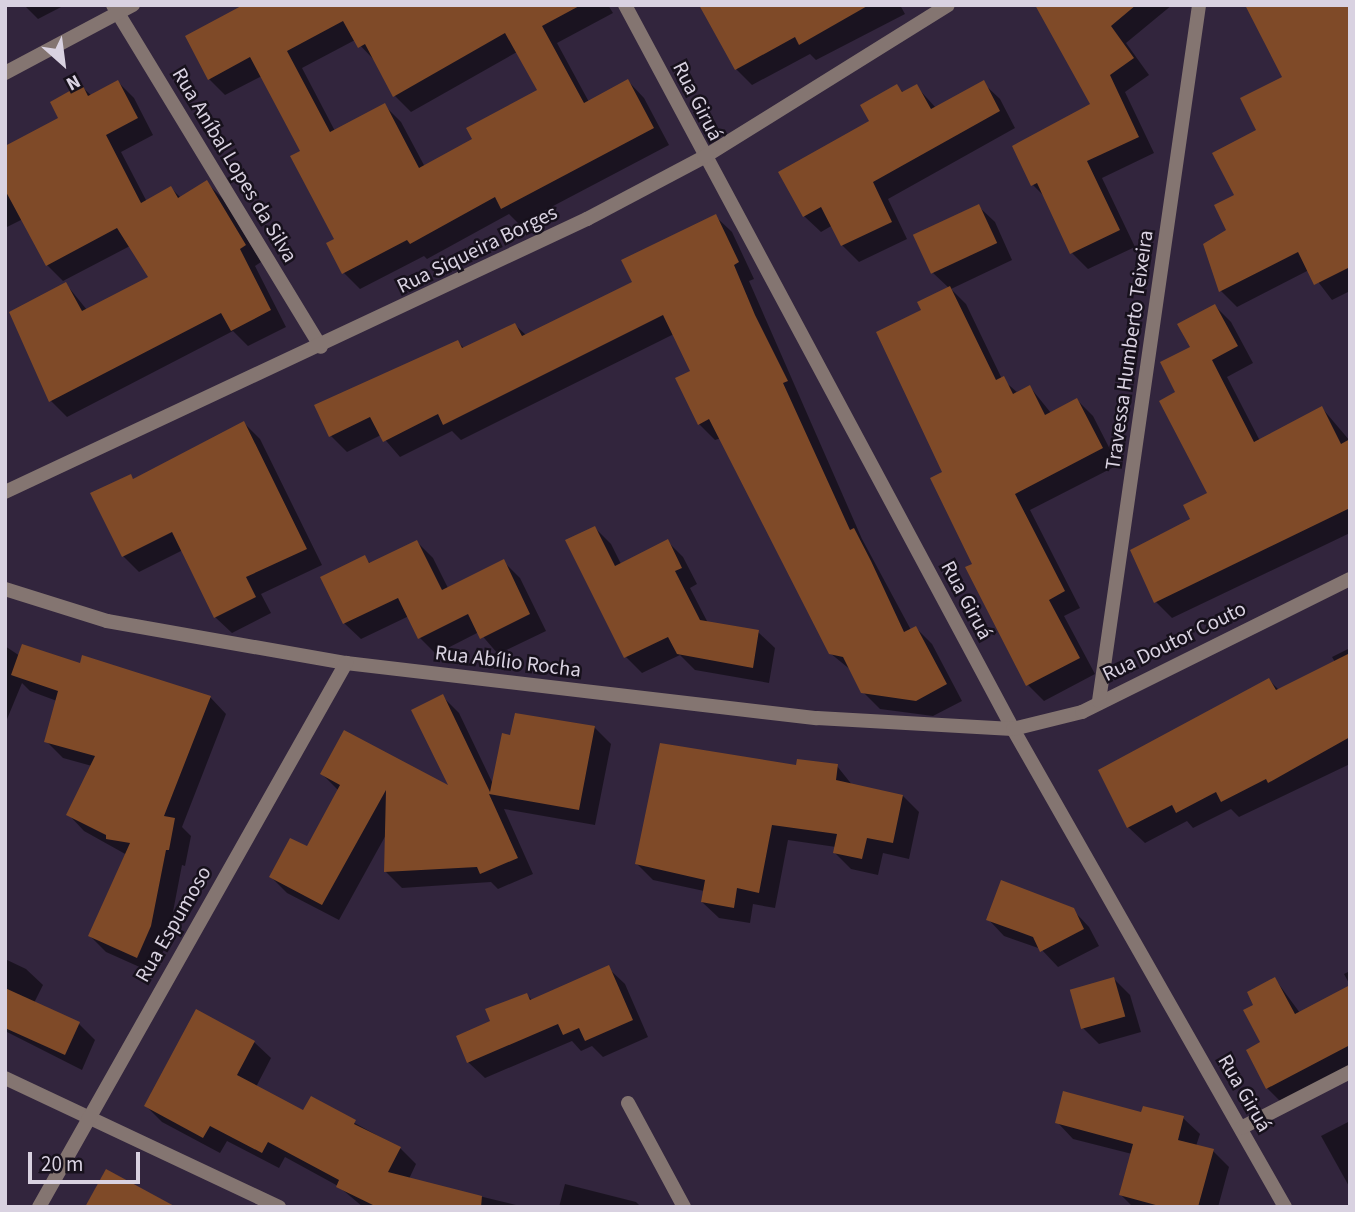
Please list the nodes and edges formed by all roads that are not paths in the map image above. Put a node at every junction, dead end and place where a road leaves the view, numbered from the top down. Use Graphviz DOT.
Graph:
graph roads {
  1 [pos="134,5"];
  2 [pos="625,5"];
  3 [pos="948,5"];
  4 [pos="1199,5"];
  5 [pos="116,9"];
  6 [pos="5,74"];
  7 [pos="704,157"];
  8 [pos="321,348"];
  9 [pos="5,492"];
  10 [pos="1350,579"];
  11 [pos="5,589"];
  12 [pos="346,663"];
  13 [pos="1100,701"];
  14 [pos="1013,729"];
  15 [pos="1350,1072"];
  16 [pos="5,1078"];
  17 [pos="628,1103"];
  18 [pos="85,1119"];
  19 [pos="1241,1129"];
  20 [pos="39,1207"];
  21 [pos="279,1207"];
  22 [pos="684,1207"];
  23 [pos="1285,1207"];
  1 -- 5 [label="street"];
  2 -- 7 [label="street, Rua Giruá"];
  3 -- 7 [label="street, Rua Siqueira Borges"];
  4 -- 13 [label="street, Travessa Humberto Teixeira"];
  5 -- 6 [label="street"];
  5 -- 8 [label="street, Rua Aníbal Lopes da Silva"];
  7 -- 8 [label="street, Rua Siqueira Borges"];
  7 -- 14 [label="street, Rua Giruá"];
  8 -- 9 [label="street, Rua Siqueira Borges"];
  10 -- 13 [label="street, Rua Doutor Couto"];
  11 -- 12 [label="street, Rua Abílio Rocha"];
  12 -- 14 [label="street, Rua Abílio Rocha"];
  12 -- 18 [label="street, Rua Espumoso"];
  13 -- 14 [label="street, Rua Doutor Couto"];
  14 -- 19 [label="street, Rua Giruá"];
  15 -- 19 [label="street"];
  16 -- 18 [label="street"];
  17 -- 22 [label="street"];
  18 -- 20 [label="street, Rua Espumoso"];
  18 -- 21 [label="street"];
  19 -- 23 [label="street, Rua Giruá"];
}
